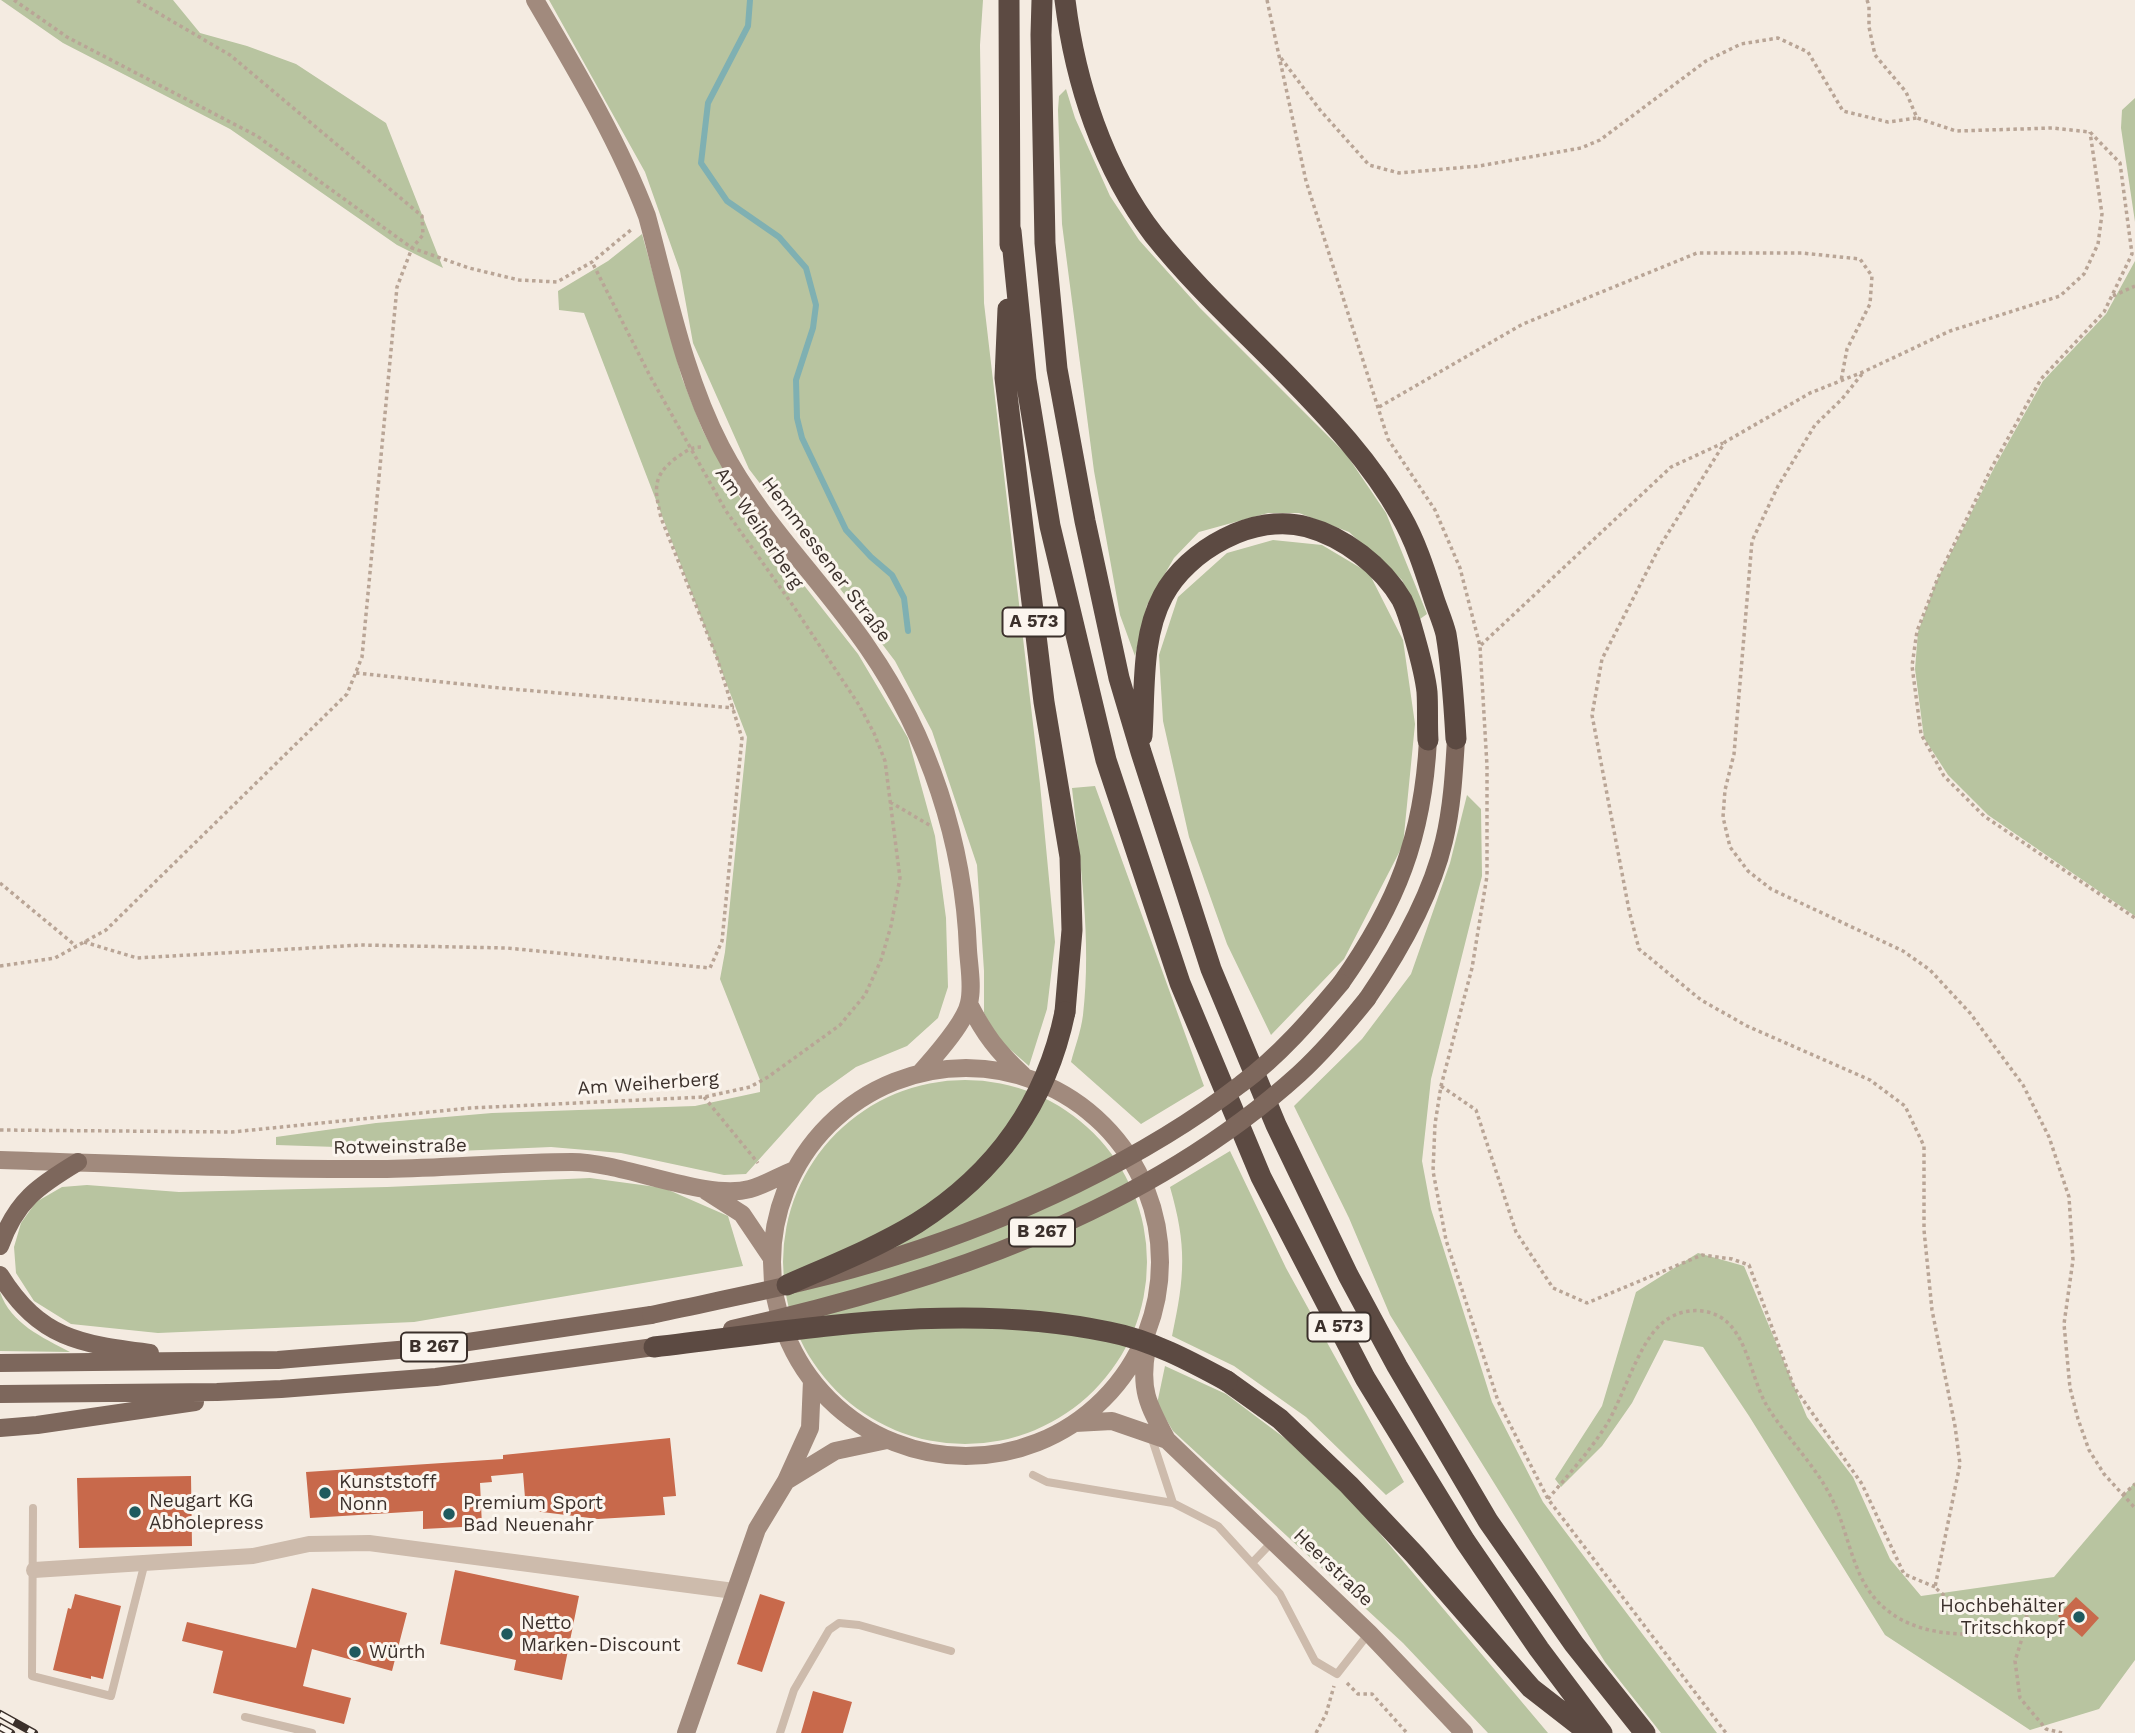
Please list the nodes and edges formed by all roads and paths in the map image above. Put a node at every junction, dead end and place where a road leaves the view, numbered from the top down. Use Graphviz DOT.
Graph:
graph roads {
  1 [pos="14,0"];
  2 [pos="136,0"];
  3 [pos="535,0"];
  4 [pos="1009,0"];
  5 [pos="1042,0"];
  6 [pos="1065,0"];
  7 [pos="1267,0"];
  8 [pos="1867,0"];
  9 [pos="1279,56"];
  10 [pos="1917,118"];
  11 [pos="2090,132"];
  12 [pos="647,216"];
  13 [pos="1011,231"];
  14 [pos="412,248"];
  15 [pos="592,262"];
  16 [pos="2135,286"];
  17 [pos="2111,297"];
  18 [pos="1863,372"];
  19 [pos="1841,381"];
  20 [pos="1379,407"];
  21 [pos="1725,442"];
  22 [pos="691,447"];
  23 [pos="1480,646"];
  24 [pos="356,673"];
  25 [pos="734,708"];
  26 [pos="1428,740"];
  27 [pos="1456,740"];
  28 [pos="1141,752"];
  29 [pos="890,802"];
  30 [pos="953,840"];
  31 [pos="0,883"];
  32 [pos="2135,918"];
  33 [pos="84,942"];
  34 [pos="76,946"];
  35 [pos="0,966"];
  36 [pos="969,1004"];
  37 [pos="921,1072"];
  38 [pos="1023,1075"];
  39 [pos="1441,1086"];
  40 [pos="704,1097"];
  41 [pos="0,1130"];
  42 [pos="0,1160"];
  43 [pos="78,1162"];
  44 [pos="758,1163"];
  45 [pos="794,1170"];
  46 [pos="697,1186"];
  47 [pos="0,1247"];
  48 [pos="771,1257"];
  49 [pos="0,1275"];
  50 [pos="787,1285"];
  51 [pos="1152,1321"];
  52 [pos="654,1347"];
  53 [pos="215,1362"];
  54 [pos="0,1363"];
  55 [pos="811,1380"];
  56 [pos="281,1389"];
  57 [pos="0,1394"];
  58 [pos="1075,1423"];
  59 [pos="0,1428"];
  60 [pos="1150,1432"];
  61 [pos="887,1440"];
  62 [pos="1167,1440"];
  63 [pos="1033,1475"];
  64 [pos="786,1481"];
  65 [pos="2135,1484"];
  66 [pos="2123,1495"];
  67 [pos="1548,1499"];
  68 [pos="1173,1503"];
  69 [pos="33,1508"];
  70 [pos="2135,1508"];
  71 [pos="1274,1540"];
  72 [pos="145,1562"];
  73 [pos="1252,1563"];
  74 [pos="34,1570"];
  75 [pos="1935,1587"];
  76 [pos="734,1591"];
  77 [pos="2025,1630"];
  78 [pos="1369,1633"];
  79 [pos="951,1651"];
  80 [pos="1337,1674"];
  81 [pos="245,1717"];
  82 [pos="312,1733"];
  83 [pos="686,1733"];
  84 [pos="780,1733"];
  85 [pos="1316,1733"];
  86 [pos="1407,1733"];
  87 [pos="1464,1733"];
  88 [pos="1590,1733"];
  89 [pos="1602,1733"];
  90 [pos="1645,1733"];
  91 [pos="1726,1733"];
  92 [pos="2062,1733"];
  1 -- 14 [label="path"];
  2 -- 14 [label="path"];
  3 -- 12 [label="main road, Hemmessener Straße"];
  4 -- 13 [label="highway, A 573"];
  5 -- 28 [label="highway, A 573"];
  6 -- 27 [label="highway"];
  7 -- 9 [label="path"];
  8 -- 10 [label="path"];
  9 -- 10 [label="path"];
  9 -- 20 [label="path"];
  10 -- 11 [label="path"];
  11 -- 17 [label="path"];
  11 -- 18 [label="path"];
  12 -- 15 [label="path"];
  12 -- 30 [label="main road, Hemmessener Straße"];
  13 -- 50 [label="highway, A 573, bridge"];
  13 -- 89 [label="highway, A 573"];
  14 -- 15 [label="path"];
  14 -- 24 [label="path"];
  15 -- 22 [label="path, Am Weiherberg"];
  16 -- 17 [label="path"];
  17 -- 32 [label="path"];
  18 -- 19 [label="path"];
  18 -- 66 [label="path"];
  19 -- 20 [label="path"];
  19 -- 21 [label="path"];
  20 -- 23 [label="path"];
  21 -- 23 [label="path"];
  21 -- 75 [label="path"];
  22 -- 25 [label="path"];
  22 -- 29 [label="path, Am Weiherberg"];
  23 -- 39 [label="path"];
  24 -- 25 [label="path"];
  24 -- 33 [label="path"];
  25 -- 33 [label="path"];
  26 -- 28 [label="highway, A 573"];
  26 -- 50 [label="main road, B 267, bridge"];
  27 -- 52 [label="main road, B 267, bridge"];
  28 -- 90 [label="highway, A 573"];
  29 -- 30 [label="path"];
  29 -- 40 [label="path, Am Weiherberg"];
  30 -- 36 [label="main road, Hemmessener Straße"];
  31 -- 34 [label="path"];
  33 -- 34 [label="path"];
  34 -- 35 [label="path"];
  36 -- 37 [label="main road"];
  36 -- 38 [label="main road"];
  37 -- 38 [label="main road"];
  37 -- 45 [label="main road"];
  38 -- 51 [label="main road"];
  39 -- 67 [label="path"];
  39 -- 75 [label="path"];
  40 -- 41 [label="path, Am Weiherberg"];
  40 -- 44 [label="path"];
  42 -- 43 [label="main road, Rotweinstraße"];
  43 -- 46 [label="main road, Rotweinstraße"];
  43 -- 47 [label="main road"];
  45 -- 46 [label="main road, Rotweinstraße"];
  45 -- 48 [label="main road"];
  46 -- 48 [label="main road"];
  48 -- 55 [label="main road"];
  49 -- 53 [label="main road, B 267"];
  50 -- 53 [label="main road, B 267, bridge"];
  51 -- 58 [label="main road"];
  51 -- 62 [label="main road, Heerstraße"];
  52 -- 56 [label="main road, B 267"];
  52 -- 88 [label="highway, bridge"];
  53 -- 54 [label="main road, B 267"];
  55 -- 61 [label="main road"];
  55 -- 64 [label="main road"];
  56 -- 57 [label="main road, B 267"];
  56 -- 59 [label="main road"];
  58 -- 60 [label="main road, Heerstraße"];
  58 -- 61 [label="main road"];
  60 -- 62 [label="main road, Heerstraße"];
  60 -- 68 [label="lane"];
  61 -- 64 [label="main road"];
  62 -- 71 [label="main road, Heerstraße"];
  63 -- 68 [label="lane"];
  64 -- 76 [label="main road"];
  65 -- 66 [label="path"];
  66 -- 70 [label="path"];
  67 -- 77 [label="path"];
  67 -- 91 [label="path"];
  68 -- 73 [label="lane"];
  69 -- 74 [label="lane"];
  71 -- 73 [label="lane"];
  71 -- 78 [label="main road, Heerstraße"];
  72 -- 74 [label="street"];
  72 -- 74 [label="lane"];
  72 -- 76 [label="street"];
  73 -- 80 [label="lane"];
  75 -- 77 [label="path"];
  76 -- 83 [label="main road"];
  77 -- 92 [label="path"];
  78 -- 80 [label="lane"];
  78 -- 87 [label="main road, Heerstraße"];
  79 -- 84 [label="lane"];
  80 -- 85 [label="path"];
  80 -- 86 [label="path"];
  81 -- 82 [label="lane"];
}
